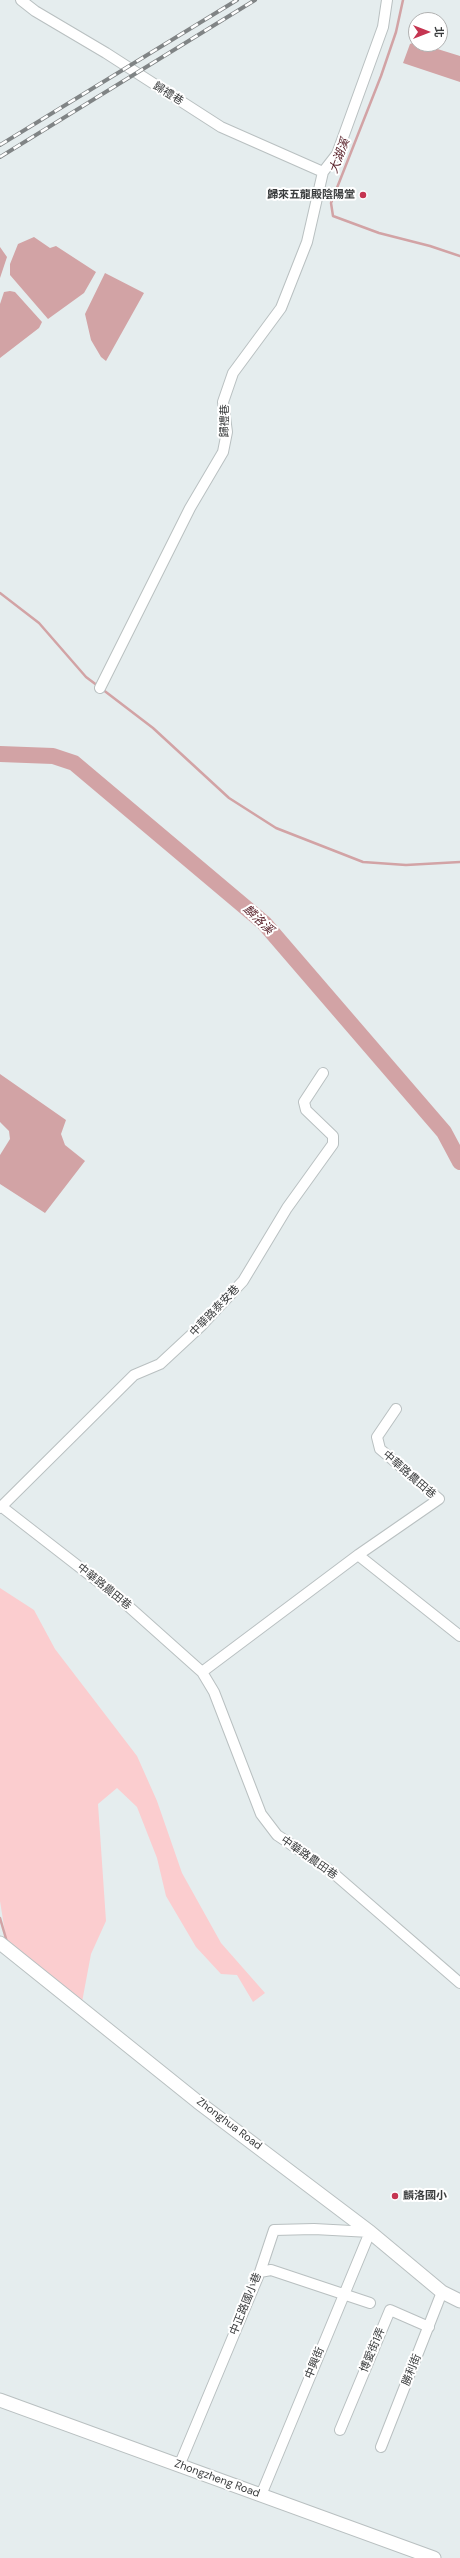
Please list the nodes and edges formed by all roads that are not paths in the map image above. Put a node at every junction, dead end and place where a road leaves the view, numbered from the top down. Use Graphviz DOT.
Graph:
graph roads {
  1 [pos="21,0"];
  2 [pos="387,0"];
  3 [pos="323,172"];
  4 [pos="100,688"];
  5 [pos="323,1073"];
  6 [pos="396,1409"];
  7 [pos="1,1508"];
  8 [pos="358,1555"];
  9 [pos="460,1636"];
  10 [pos="202,1672"];
  11 [pos="0,1943"];
  12 [pos="460,1983"];
  13 [pos="370,2232"];
  14 [pos="260,2272"];
  15 [pos="442,2292"];
  16 [pos="344,2293"];
  17 [pos="460,2301"];
  18 [pos="370,2303"];
  19 [pos="428,2327"];
  20 [pos="0,2400"];
  21 [pos="340,2430"];
  22 [pos="381,2447"];
  23 [pos="179,2466"];
  24 [pos="261,2495"];
  25 [pos="430,2557"];
  1 -- 3 [label="street, 歸禮巷"];
  2 -- 3 [label="street, 歸禮巷"];
  3 -- 4 [label="street, 歸禮巷"];
  5 -- 7 [label="street, 中華路泰安巷"];
  6 -- 8 [label="street, 中華路農田巷"];
  7 -- 10 [label="street, 中華路農田巷"];
  8 -- 9 [label="street"];
  8 -- 10 [label="street, 中華路農田巷"];
  10 -- 12 [label="street, 中華路農田巷"];
  11 -- 13 [label="street, Zhonghua Road"];
  13 -- 14 [label="street, 中正路國小巷"];
  13 -- 15 [label="street, Zhonghua Road"];
  13 -- 16 [label="street, 中興街"];
  14 -- 16 [label="street"];
  14 -- 23 [label="street, 中正路國小巷"];
  15 -- 17 [label="street, Zhonghua Road"];
  15 -- 19 [label="street, 勝利街"];
  16 -- 18 [label="street"];
  16 -- 24 [label="street, 中興街"];
  19 -- 21 [label="street, 博愛街1弄"];
  19 -- 22 [label="street, 勝利街"];
  20 -- 23 [label="street, Zhongzheng Road"];
  23 -- 24 [label="street, Zhongzheng Road"];
  24 -- 25 [label="street, Zhongzheng Road"];
}
